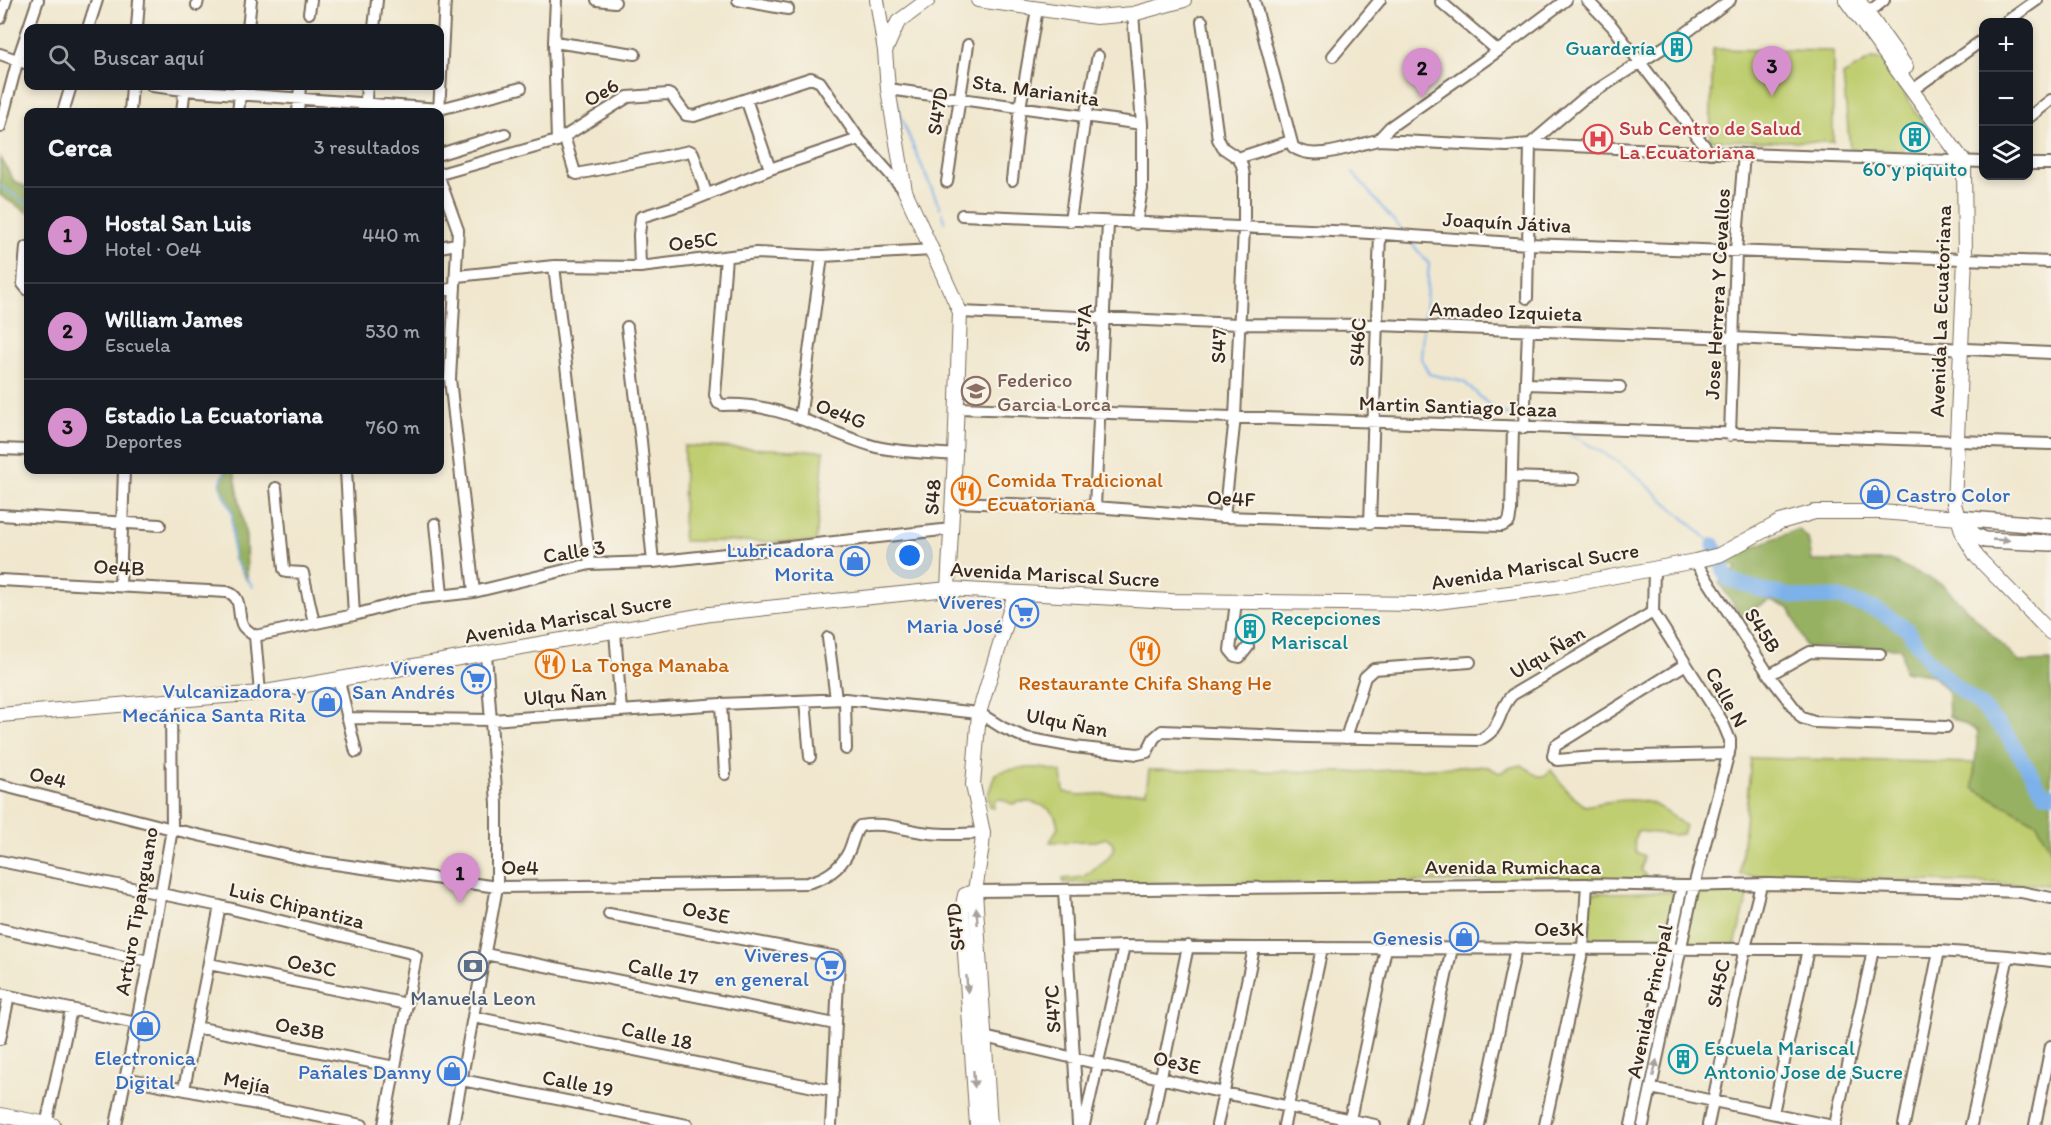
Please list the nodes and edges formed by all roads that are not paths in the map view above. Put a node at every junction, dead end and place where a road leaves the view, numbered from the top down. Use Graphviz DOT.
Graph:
graph roads {
  1 [pos="6,0"];
  2 [pos="38,0"];
  3 [pos="97,0"];
  4 [pos="140,0"];
  5 [pos="251,0"];
  6 [pos="311,0"];
  7 [pos="377,0"];
  8 [pos="445,0"];
  9 [pos="556,0"];
  10 [pos="597,0"];
  11 [pos="738,0"];
  12 [pos="877,0"];
  13 [pos="928,0"];
  14 [pos="978,0"];
  15 [pos="1184,0"];
  16 [pos="1254,0"];
  17 [pos="1380,0"];
  18 [pos="1566,0"];
  19 [pos="1587,0"];
  20 [pos="1730,0"];
  21 [pos="1846,0"];
  22 [pos="1858,0"];
  23 [pos="1884,0"];
  24 [pos="2037,0"];
  25 [pos="615,2"];
  26 [pos="1441,2"];
  27 [pos="788,9"];
  28 [pos="1037,9"];
  29 [pos="309,13"];
  30 [pos="1868,13"];
  31 [pos="1133,14"];
  32 [pos="0,18"];
  33 [pos="2012,18"];
  34 [pos="1202,21"];
  35 [pos="30,24"];
  36 [pos="89,24"];
  37 [pos="137,24"];
  38 [pos="248,24"];
  39 [pos="374,24"];
  40 [pos="444,24"];
  41 [pos="24,41"];
  42 [pos="554,42"];
  43 [pos="1979,42"];
  44 [pos="968,45"];
  45 [pos="885,51"];
  46 [pos="1498,51"];
  47 [pos="0,54"];
  48 [pos="635,54"];
  49 [pos="1098,56"];
  50 [pos="1333,56"];
  51 [pos="18,59"];
  52 [pos="24,62"];
  53 [pos="1641,63"];
  54 [pos="521,88"];
  55 [pos="1915,88"];
  56 [pos="888,89"];
  57 [pos="70,90"];
  58 [pos="132,90"];
  59 [pos="184,90"];
  60 [pos="241,90"];
  61 [pos="300,90"];
  62 [pos="367,90"];
  63 [pos="440,90"];
  64 [pos="299,98"];
  65 [pos="961,98"];
  66 [pos="746,99"];
  67 [pos="2050,103"];
  68 [pos="64,108"];
  69 [pos="129,108"];
  70 [pos="182,108"];
  71 [pos="239,108"];
  72 [pos="298,108"];
  73 [pos="365,108"];
  74 [pos="439,108"];
  75 [pos="1020,108"];
  76 [pos="444,110"];
  77 [pos="2033,115"];
  78 [pos="1085,117"];
  79 [pos="1142,124"];
  80 [pos="0,127"];
  81 [pos="506,134"];
  82 [pos="1289,136"];
  83 [pos="560,139"];
  84 [pos="859,139"];
  85 [pos="1378,140"];
  86 [pos="1530,144"];
  87 [pos="444,153"];
  88 [pos="1710,153"];
  89 [pos="1744,154"];
  90 [pos="1238,158"];
  91 [pos="1976,160"];
  92 [pos="2033,164"];
  93 [pos="2051,164"];
  94 [pos="770,169"];
  95 [pos="444,173"];
  96 [pos="1012,180"];
  97 [pos="947,183"];
  98 [pos="444,191"];
  99 [pos="905,191"];
  100 [pos="706,193"];
  101 [pos="962,215"];
  102 [pos="1070,221"];
  103 [pos="1108,223"];
  104 [pos="1136,224"];
  105 [pos="1244,228"];
  106 [pos="1380,234"];
  107 [pos="456,244"];
  108 [pos="1528,244"];
  109 [pos="444,246"];
  110 [pos="933,250"];
  111 [pos="1736,250"];
  112 [pos="822,256"];
  113 [pos="726,257"];
  114 [pos="1968,259"];
  115 [pos="2051,262"];
  116 [pos="554,266"];
  117 [pos="640,267"];
  118 [pos="457,276"];
  119 [pos="455,288"];
  120 [pos="444,290"];
  121 [pos="1527,298"];
  122 [pos="960,312"];
  123 [pos="1103,318"];
  124 [pos="1239,324"];
  125 [pos="1378,326"];
  126 [pos="627,327"];
  127 [pos="1528,331"];
  128 [pos="1733,338"];
  129 [pos="1965,349"];
  130 [pos="2051,353"];
  131 [pos="1526,384"];
  132 [pos="1620,387"];
  133 [pos="957,408"];
  134 [pos="1098,413"];
  135 [pos="1235,417"];
  136 [pos="800,419"];
  137 [pos="1372,423"];
  138 [pos="1521,425"];
  139 [pos="1730,435"];
  140 [pos="1961,442"];
  141 [pos="2051,444"];
  142 [pos="0,449"];
  143 [pos="24,450"];
  144 [pos="955,455"];
  145 [pos="124,474"];
  146 [pos="346,474"];
  147 [pos="1513,477"];
  148 [pos="1574,479"];
  149 [pos="276,488"];
  150 [pos="952,502"];
  151 [pos="1095,507"];
  152 [pos="0,515"];
  153 [pos="1224,517"];
  154 [pos="1959,518"];
  155 [pos="122,523"];
  156 [pos="1370,523"];
  157 [pos="435,524"];
  158 [pos="160,525"];
  159 [pos="2051,526"];
  160 [pos="951,529"];
  161 [pos="2051,543"];
  162 [pos="1695,561"];
  163 [pos="653,562"];
  164 [pos="590,564"];
  165 [pos="1654,569"];
  166 [pos="0,580"];
  167 [pos="120,586"];
  168 [pos="948,589"];
  169 [pos="474,592"];
  170 [pos="442,594"];
  171 [pos="1015,594"];
  172 [pos="1236,602"];
  173 [pos="1653,612"];
  174 [pos="354,615"];
  175 [pos="314,623"];
  176 [pos="615,631"];
  177 [pos="2051,633"];
  178 [pos="255,636"];
  179 [pos="828,638"];
  180 [pos="1248,647"];
  181 [pos="486,654"];
  182 [pos="1880,654"];
  183 [pos="1470,662"];
  184 [pos="1686,664"];
  185 [pos="1769,675"];
  186 [pos="339,681"];
  187 [pos="260,693"];
  188 [pos="841,699"];
  189 [pos="805,700"];
  190 [pos="171,701"];
  191 [pos="721,704"];
  192 [pos="621,711"];
  193 [pos="979,713"];
  194 [pos="0,715"];
  195 [pos="347,718"];
  196 [pos="491,720"];
  197 [pos="1946,728"];
  198 [pos="1346,738"];
  199 [pos="846,749"];
  200 [pos="356,752"];
  201 [pos="1729,754"];
  202 [pos="810,757"];
  203 [pos="725,774"];
  204 [pos="0,785"];
  205 [pos="172,829"];
  206 [pos="982,833"];
  207 [pos="0,861"];
  208 [pos="1587,884"];
  209 [pos="1761,885"];
  210 [pos="1688,886"];
  211 [pos="497,887"];
  212 [pos="975,891"];
  213 [pos="1064,891"];
  214 [pos="161,894"];
  215 [pos="2051,898"];
  216 [pos="220,906"];
  217 [pos="609,914"];
  218 [pos="0,930"];
  219 [pos="1124,946"];
  220 [pos="1188,946"];
  221 [pos="1068,948"];
  222 [pos="1254,948"];
  223 [pos="1322,948"];
  224 [pos="1386,948"];
  225 [pos="1452,948"];
  226 [pos="1516,948"];
  227 [pos="1583,948"];
  228 [pos="1674,948"];
  229 [pos="1745,948"];
  230 [pos="1808,949"];
  231 [pos="1873,950"];
  232 [pos="1939,951"];
  233 [pos="485,954"];
  234 [pos="2008,956"];
  235 [pos="149,961"];
  236 [pos="2051,961"];
  237 [pos="209,964"];
  238 [pos="4,995"];
  239 [pos="407,1004"];
  240 [pos="71,1010"];
  241 [pos="474,1017"];
  242 [pos="136,1023"];
  243 [pos="835,1024"];
  244 [pos="196,1027"];
  245 [pos="971,1034"];
  246 [pos="985,1037"];
  247 [pos="0,1039"];
  248 [pos="2051,1046"];
  249 [pos="1074,1059"];
  250 [pos="1098,1064"];
  251 [pos="395,1067"];
  252 [pos="2049,1068"];
  253 [pos="125,1078"];
  254 [pos="1161,1078"];
  255 [pos="462,1080"];
  256 [pos="1651,1088"];
  257 [pos="184,1089"];
  258 [pos="833,1091"];
  259 [pos="1224,1093"];
  260 [pos="1713,1100"];
  261 [pos="1288,1106"];
  262 [pos="1773,1113"];
  263 [pos="0,1115"];
  264 [pos="1349,1122"];
  265 [pos="0,1123"];
  266 [pos="9,1125"];
  267 [pos="49,1125"];
  268 [pos="116,1125"];
  269 [pos="362,1125"];
  270 [pos="384,1125"];
  271 [pos="453,1125"];
  272 [pos="687,1125"];
  273 [pos="831,1125"];
  274 [pos="977,1125"];
  275 [pos="990,1125"];
  276 [pos="1078,1125"];
  277 [pos="1084,1125"];
  278 [pos="1151,1125"];
  279 [pos="1216,1125"];
  280 [pos="1284,1125"];
  281 [pos="1375,1125"];
  282 [pos="1414,1125"];
  283 [pos="1479,1125"];
  284 [pos="1545,1125"];
  285 [pos="1631,1125"];
  286 [pos="1643,1125"];
  287 [pos="1708,1125"];
  288 [pos="1828,1125"];
  289 [pos="1835,1125"];
  290 [pos="1904,1125"];
  291 [pos="1971,1125"];
  292 [pos="2035,1125"];
  1 -- 32 [label="street"];
  2 -- 35 [label="street"];
  3 -- 36 [label="street"];
  4 -- 37 [label="street"];
  5 -- 38 [label="street"];
  6 -- 29 [label="street"];
  7 -- 39 [label="street"];
  8 -- 40 [label="street"];
  9 -- 42 [label="street"];
  10 -- 25 [label="street"];
  11 -- 27 [label="street"];
  12 -- 45 [label="street"];
  13 -- 45 [label="street"];
  14 -- 28 [label="street"];
  15 -- 31 [label="street"];
  16 -- 82 [label="street"];
  17 -- 50 [label="street"];
  18 -- 46 [label="street"];
  19 -- 53 [label="street"];
  20 -- 53 [label="street"];
  21 -- 55 [label="street"];
  22 -- 30 [label="street"];
  23 -- 30 [label="street"];
  24 -- 33 [label="street"];
  26 -- 46 [label="street"];
  28 -- 31 [label="street"];
  28 -- 75 [label="street"];
  30 -- 55 [label="street"];
  31 -- 79 [label="street"];
  34 -- 90 [label="street"];
  41 -- 51 [label="street"];
  42 -- 48 [label="street"];
  42 -- 83 [label="street"];
  43 -- 55 [label="street"];
  44 -- 65 [label="street, S47D"];
  45 -- 56 [label="street"];
  46 -- 85 [label="street"];
  47 -- 51 [label="street"];
  49 -- 78 [label="street"];
  51 -- 52 [label="street"];
  51 -- 80 [label="street"];
  53 -- 86 [label="street"];
  53 -- 88 [label="street"];
  54 -- 76 [label="street"];
  55 -- 91 [label="street"];
  56 -- 65 [label="street, Sta. Marianita"];
  56 -- 99 [label="street"];
  57 -- 68 [label="street"];
  58 -- 69 [label="street"];
  59 -- 70 [label="street"];
  60 -- 64 [label="street"];
  60 -- 71 [label="street"];
  61 -- 64 [label="street"];
  62 -- 73 [label="street"];
  63 -- 74 [label="street"];
  64 -- 72 [label="street"];
  64 -- 73 [label="street"];
  65 -- 75 [label="street, Sta. Marianita"];
  65 -- 97 [label="street, S47D"];
  66 -- 83 [label="street, Oe6"];
  66 -- 84 [label="street, Oe6"];
  66 -- 94 [label="street"];
  67 -- 77 [label="street"];
  75 -- 78 [label="street, Sta. Marianita"];
  75 -- 96 [label="street"];
  78 -- 79 [label="street, Sta. Marianita"];
  78 -- 102 [label="street"];
  79 -- 104 [label="street"];
  81 -- 87 [label="street"];
  82 -- 85 [label="street"];
  82 -- 90 [label="street"];
  83 -- 95 [label="street, Oe6"];
  83 -- 100 [label="street"];
  84 -- 94 [label="street"];
  84 -- 99 [label="street"];
  85 -- 86 [label="street"];
  86 -- 88 [label="street"];
  86 -- 108 [label="street"];
  88 -- 89 [label="street"];
  89 -- 91 [label="street"];
  89 -- 111 [label="street, Jose Herrera Y Cevallos"];
  90 -- 105 [label="street, S47"];
  91 -- 114 [label="street, Avenida La Ecuatoriana"];
  92 -- 93 [label="street"];
  94 -- 100 [label="street"];
  98 -- 107 [label="street"];
  99 -- 110 [label="street"];
  100 -- 117 [label="street"];
  101 -- 102 [label="street, Joaquín Játiva"];
  102 -- 103 [label="street, Joaquín Játiva"];
  103 -- 104 [label="street, Joaquín Játiva"];
  103 -- 123 [label="street, S47A"];
  104 -- 105 [label="street, Joaquín Játiva"];
  105 -- 106 [label="street, Joaquín Játiva"];
  105 -- 124 [label="street, S47"];
  106 -- 108 [label="street, Joaquín Játiva"];
  106 -- 125 [label="street, S46C"];
  107 -- 109 [label="street"];
  107 -- 118 [label="street"];
  108 -- 111 [label="street, Joaquín Játiva"];
  108 -- 121 [label="street"];
  110 -- 112 [label="street, Oe5C"];
  110 -- 122 [label="street"];
  111 -- 114 [label="street, Joaquín Játiva"];
  111 -- 128 [label="street, Jose Herrera Y Cevallos"];
  112 -- 113 [label="street, Oe5C"];
  112 -- 136 [label="street"];
  113 -- 117 [label="street, Oe5C"];
  113 -- 136 [label="street, Oe4G"];
  114 -- 115 [label="street, Joaquín Játiva"];
  114 -- 129 [label="street, Avenida La Ecuatoriana"];
  116 -- 117 [label="street, Oe5C"];
  116 -- 118 [label="street, Oe5C"];
  116 -- 164 [label="street"];
  118 -- 119 [label="street"];
  119 -- 120 [label="street"];
  119 -- 169 [label="street"];
  122 -- 123 [label="street, Amadeo Izquieta"];
  122 -- 133 [label="street, S48"];
  123 -- 124 [label="street, Amadeo Izquieta"];
  123 -- 134 [label="street, S47A"];
  124 -- 125 [label="street, Amadeo Izquieta"];
  124 -- 135 [label="street, S47"];
  125 -- 127 [label="street, Amadeo Izquieta"];
  125 -- 137 [label="street, S46C"];
  126 -- 163 [label="street"];
  127 -- 128 [label="street, Amadeo Izquieta"];
  127 -- 131 [label="street"];
  128 -- 129 [label="street, Amadeo Izquieta"];
  128 -- 139 [label="street, Jose Herrera Y Cevallos"];
  129 -- 130 [label="street, Amadeo Izquieta"];
  129 -- 140 [label="street, Avenida La Ecuatoriana"];
  131 -- 132 [label="street"];
  131 -- 138 [label="street"];
  133 -- 134 [label="street, Martin Santiago Icaza"];
  133 -- 144 [label="street, S48"];
  134 -- 135 [label="street, Martin Santiago Icaza"];
  134 -- 151 [label="street, S47A"];
  135 -- 137 [label="street, Martin Santiago Icaza"];
  135 -- 153 [label="street, S47"];
  136 -- 144 [label="street, Oe4G"];
  137 -- 138 [label="street, Martin Santiago Icaza"];
  137 -- 156 [label="street, S46C"];
  138 -- 139 [label="street, Martin Santiago Icaza"];
  138 -- 147 [label="street"];
  139 -- 140 [label="street, Martin Santiago Icaza"];
  140 -- 141 [label="street, Martin Santiago Icaza"];
  140 -- 154 [label="street, Avenida La Ecuatoriana"];
  142 -- 143 [label="street"];
  144 -- 150 [label="street, S48"];
  145 -- 155 [label="street"];
  146 -- 174 [label="street"];
  147 -- 148 [label="street"];
  147 -- 156 [label="street, Oe4F"];
  149 -- 175 [label="street"];
  150 -- 151 [label="street, Oe4F"];
  150 -- 160 [label="street, S48"];
  151 -- 153 [label="street, Oe4F"];
  152 -- 155 [label="street"];
  153 -- 156 [label="street, Oe4F"];
  154 -- 159 [label="main road, Avenida Mariscal Sucre"];
  154 -- 161 [label="main road, one-way"];
  154 -- 162 [label="street, Avenida Mariscal Sucre"];
  154 -- 177 [label="street"];
  155 -- 158 [label="street"];
  155 -- 167 [label="street"];
  157 -- 170 [label="street"];
  160 -- 163 [label="street, Calle 3"];
  160 -- 168 [label="street, S48"];
  162 -- 165 [label="street, Avenida Mariscal Sucre"];
  162 -- 185 [label="street, S45B"];
  163 -- 164 [label="street, Calle 3"];
  164 -- 169 [label="street, Calle 3"];
  165 -- 172 [label="street, Avenida Mariscal Sucre"];
  165 -- 173 [label="street"];
  166 -- 167 [label="street, Oe4B"];
  167 -- 178 [label="street, Oe4B"];
  168 -- 171 [label="street, Avenida Mariscal Sucre"];
  168 -- 176 [label="street, Avenida Mariscal Sucre"];
  169 -- 170 [label="street, Calle 3"];
  170 -- 174 [label="street, Calle 3"];
  171 -- 172 [label="street, Avenida Mariscal Sucre"];
  171 -- 193 [label="street"];
  172 -- 180 [label="street"];
  173 -- 184 [label="street, Calle N"];
  173 -- 198 [label="street, Ulqu Ñan"];
  174 -- 175 [label="street, Calle 3"];
  175 -- 178 [label="street, Calle 3"];
  176 -- 181 [label="street, Avenida Mariscal Sucre"];
  176 -- 192 [label="street"];
  178 -- 187 [label="street"];
  179 -- 188 [label="street"];
  181 -- 186 [label="street, Avenida Mariscal Sucre"];
  181 -- 196 [label="street"];
  182 -- 185 [label="street"];
  183 -- 198 [label="street"];
  184 -- 201 [label="street, Calle N"];
  184 -- 201 [label="street"];
  185 -- 197 [label="street, S45B"];
  186 -- 187 [label="street, Avenida Mariscal Sucre"];
  186 -- 195 [label="street"];
  187 -- 190 [label="street, Avenida Mariscal Sucre"];
  188 -- 189 [label="street, Ulqu Ñan"];
  188 -- 193 [label="street, Ulqu Ñan"];
  188 -- 199 [label="street"];
  189 -- 191 [label="street, Ulqu Ñan"];
  189 -- 202 [label="street"];
  190 -- 194 [label="street, Avenida Mariscal Sucre"];
  190 -- 205 [label="street, Arturo Tipanguano"];
  191 -- 192 [label="street, Ulqu Ñan"];
  191 -- 203 [label="street"];
  192 -- 196 [label="street, Ulqu Ñan"];
  193 -- 198 [label="street, Ulqu Ñan"];
  193 -- 206 [label="street"];
  195 -- 196 [label="street, Ulqu Ñan"];
  195 -- 200 [label="street"];
  196 -- 211 [label="street"];
  201 -- 210 [label="street, Calle N"];
  204 -- 205 [label="street, Oe4"];
  205 -- 211 [label="street, Oe4"];
  205 -- 214 [label="street, Arturo Tipanguano"];
  206 -- 211 [label="street, Oe4"];
  206 -- 212 [label="street"];
  207 -- 214 [label="street, Luis Chipantiza"];
  208 -- 210 [label="street, Avenida Rumichaca"];
  208 -- 213 [label="street, Avenida Rumichaca"];
  208 -- 227 [label="street"];
  209 -- 210 [label="street, Avenida Rumichaca"];
  209 -- 215 [label="street, Avenida Rumichaca"];
  209 -- 229 [label="street, S45C"];
  210 -- 228 [label="street, Avenida Principal"];
  211 -- 233 [label="street"];
  212 -- 213 [label="street, Avenida Rumichaca"];
  212 -- 245 [label="street, S47D, one-way"];
  246 -- 212 [label="street, S47D, one-way"];
  213 -- 221 [label="street, S47C"];
  214 -- 216 [label="street, Luis Chipantiza"];
  214 -- 235 [label="street, Arturo Tipanguano"];
  216 -- 237 [label="street"];
  216 -- 239 [label="street, Luis Chipantiza"];
  217 -- 243 [label="street, Oe3E"];
  218 -- 235 [label="street"];
  219 -- 220 [label="street, Oe3K"];
  219 -- 221 [label="street, Oe3K"];
  219 -- 250 [label="street"];
  220 -- 222 [label="street, Oe3K"];
  220 -- 254 [label="street"];
  221 -- 249 [label="street, S47C"];
  222 -- 223 [label="street, Oe3K"];
  222 -- 259 [label="street"];
  223 -- 224 [label="street, Oe3K"];
  223 -- 261 [label="street"];
  224 -- 225 [label="street, Oe3K"];
  224 -- 264 [label="street"];
  225 -- 226 [label="street, Oe3K"];
  225 -- 282 [label="street"];
  226 -- 227 [label="street, Oe3K"];
  226 -- 283 [label="street"];
  227 -- 228 [label="street, Oe3K"];
  227 -- 284 [label="street"];
  228 -- 229 [label="street, Oe3K"];
  256 -- 228 [label="street, Avenida Principal, one-way"];
  228 -- 285 [label="street, Avenida Principal"];
  229 -- 230 [label="street, Oe3K"];
  229 -- 260 [label="street, S45C"];
  230 -- 231 [label="street, Oe3K"];
  230 -- 262 [label="street"];
  231 -- 232 [label="street, Oe3K"];
  231 -- 289 [label="street"];
  232 -- 234 [label="street, Oe3K"];
  232 -- 290 [label="street"];
  233 -- 241 [label="street"];
  233 -- 243 [label="street, Calle 17"];
  234 -- 236 [label="street, Oe3K"];
  234 -- 291 [label="street"];
  235 -- 242 [label="street, Arturo Tipanguano"];
  237 -- 239 [label="street, Oe3C"];
  237 -- 244 [label="street"];
  238 -- 240 [label="street"];
  238 -- 247 [label="street"];
  239 -- 251 [label="street, Luis Chipantiza"];
  240 -- 242 [label="street"];
  240 -- 267 [label="street"];
  241 -- 255 [label="street"];
  241 -- 258 [label="street, Calle 18"];
  242 -- 253 [label="street, Arturo Tipanguano"];
  243 -- 258 [label="street"];
  244 -- 251 [label="street, Oe3B"];
  244 -- 257 [label="street"];
  245 -- 246 [label="street, Oe3E"];
  245 -- 274 [label="street, S47D, one-way"];
  246 -- 249 [label="street, Oe3E"];
  246 -- 275 [label="street, S47D"];
  248 -- 252 [label="street"];
  249 -- 250 [label="street, Oe3E"];
  249 -- 276 [label="street, S47C"];
  250 -- 254 [label="street, Oe3E"];
  250 -- 277 [label="street"];
  251 -- 270 [label="street, Luis Chipantiza"];
  252 -- 292 [label="street"];
  253 -- 257 [label="street, Mejía"];
  253 -- 268 [label="street, Arturo Tipanguano"];
  254 -- 259 [label="street, Oe3E"];
  254 -- 278 [label="street"];
  255 -- 271 [label="street"];
  255 -- 272 [label="street, Calle 19"];
  256 -- 260 [label="street"];
  256 -- 286 [label="street, Avenida Principal"];
  257 -- 269 [label="street, Mejía"];
  258 -- 273 [label="street"];
  259 -- 261 [label="street, Oe3E"];
  259 -- 279 [label="street"];
  260 -- 262 [label="street"];
  260 -- 287 [label="street, S45C"];
  261 -- 264 [label="street, Oe3E"];
  261 -- 280 [label="street"];
  262 -- 288 [label="street"];
  263 -- 267 [label="street"];
  264 -- 281 [label="street, Oe3E"];
  265 -- 266 [label="street"];
}
